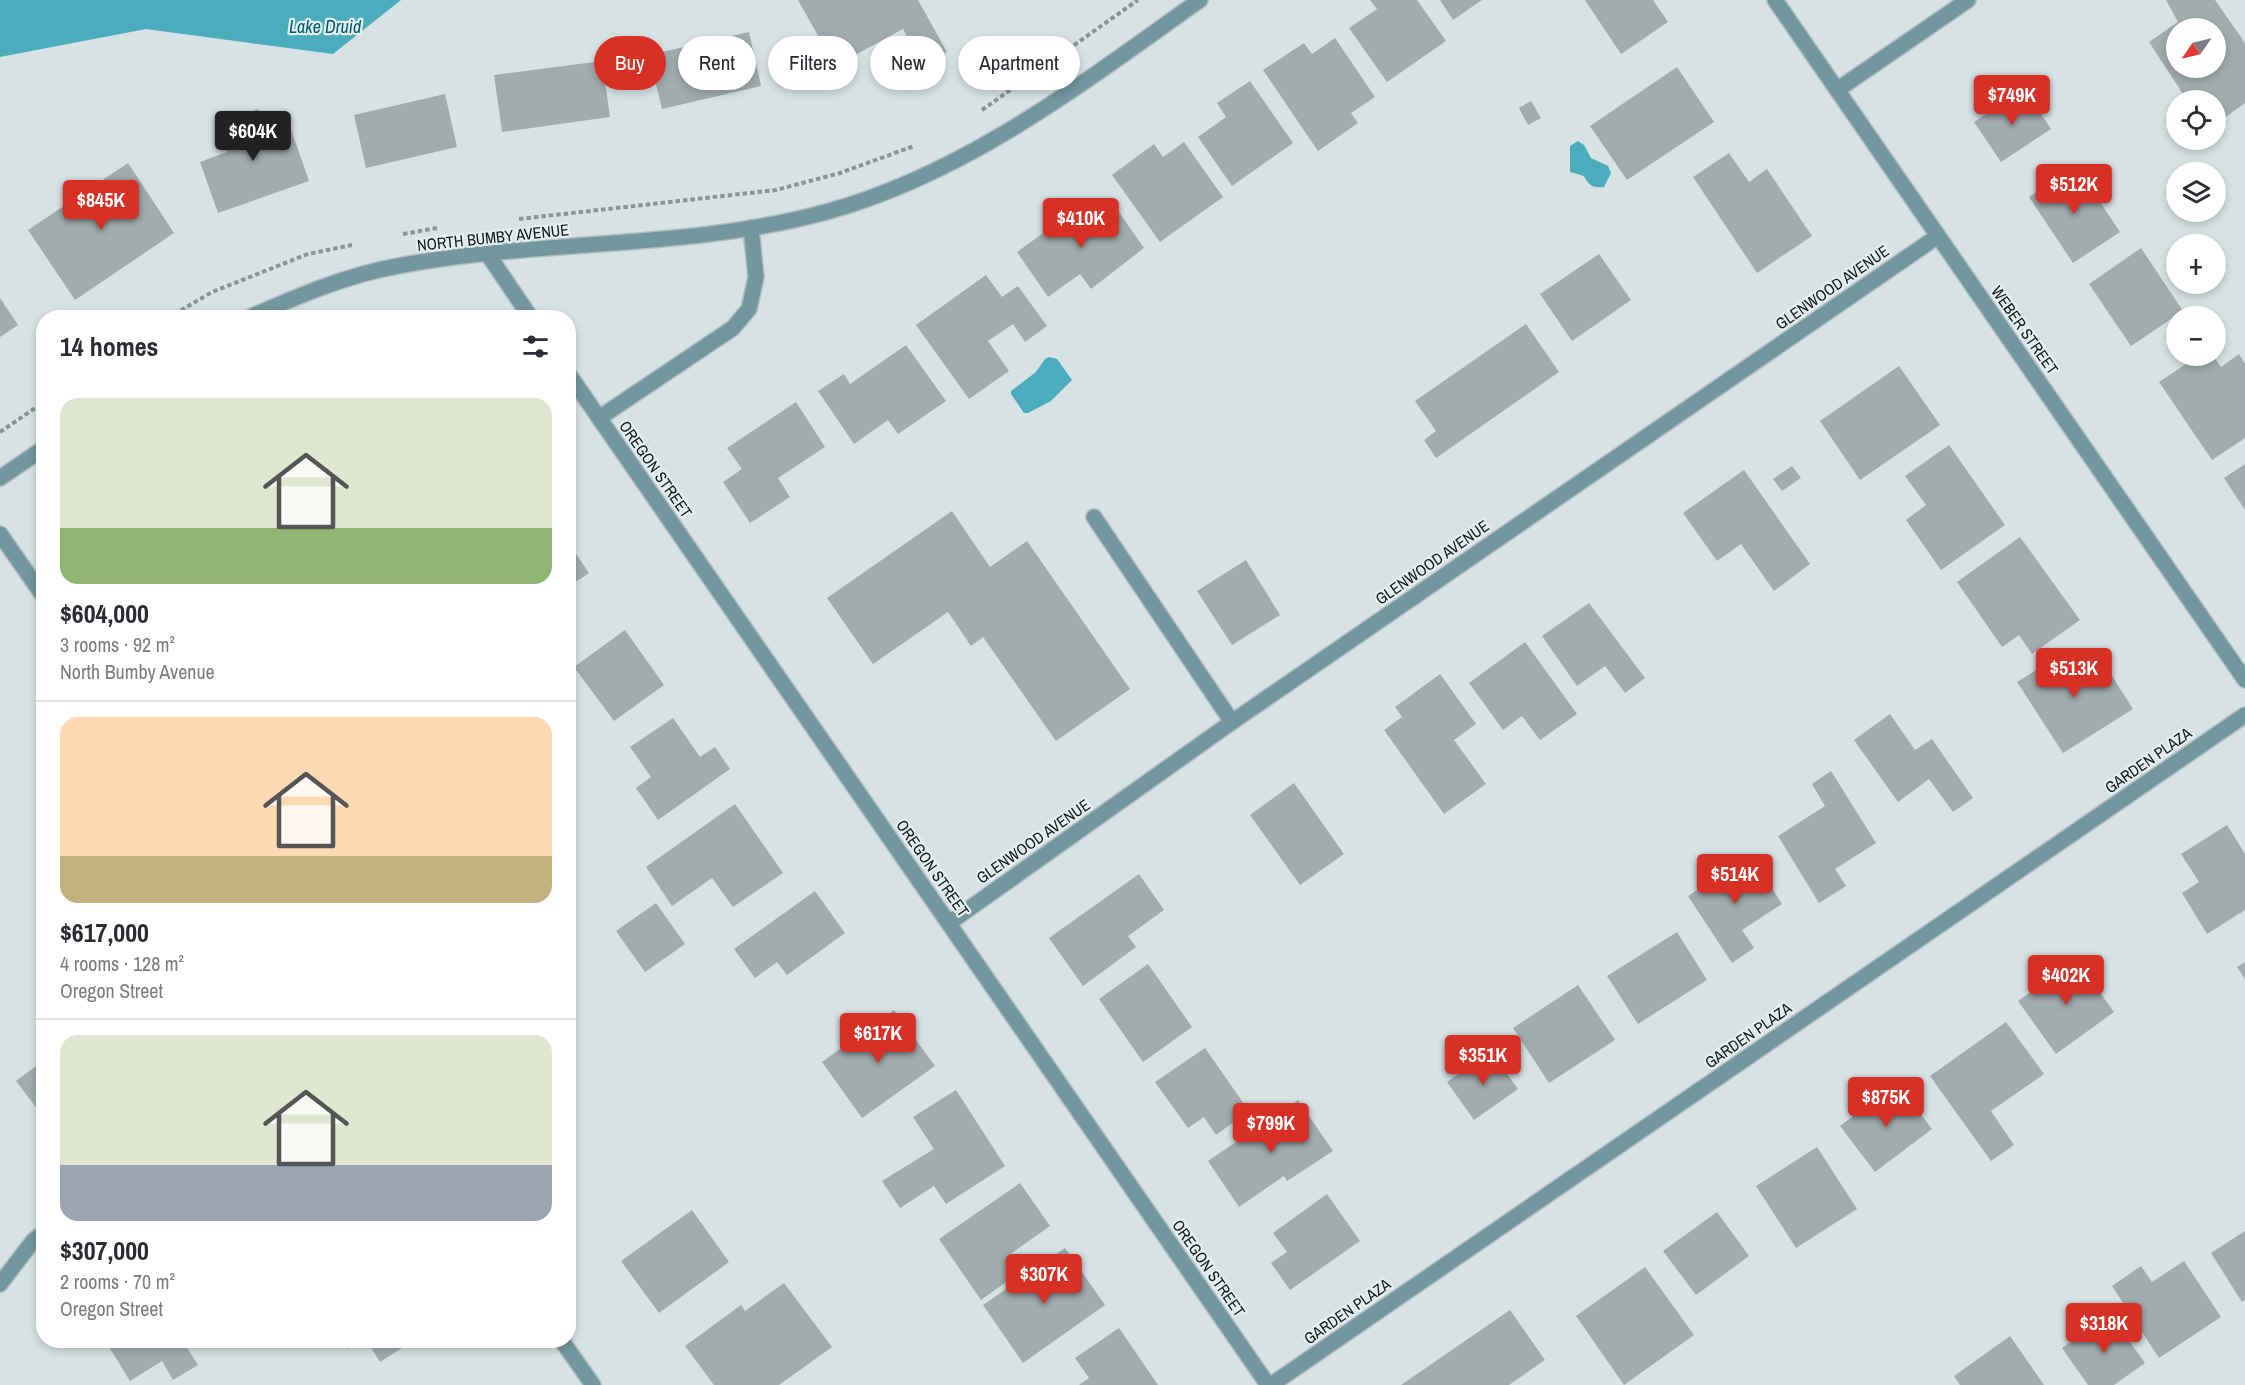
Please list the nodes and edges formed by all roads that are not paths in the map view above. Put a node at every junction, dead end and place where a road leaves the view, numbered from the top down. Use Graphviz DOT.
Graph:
graph roads {
  1 [pos="1200,0"];
  2 [pos="1775,0"];
  3 [pos="1968,0"];
  4 [pos="1837,90"];
  5 [pos="751,228"];
  6 [pos="1938,236"];
  7 [pos="487,253"];
  8 [pos="266,310"];
  9 [pos="526,310"];
  10 [pos="576,385"];
  11 [pos="599,418"];
  12 [pos="36,453"];
  13 [pos="0,478"];
  14 [pos="1094,517"];
  15 [pos="0,534"];
  16 [pos="36,586"];
  17 [pos="2245,680"];
  18 [pos="2245,715"];
  19 [pos="1232,722"];
  20 [pos="949,923"];
  21 [pos="36,1239"];
  22 [pos="0,1284"];
  23 [pos="567,1348"];
  24 [pos="593,1385"];
  25 [pos="1269,1385"];
  1 -- 5 [label="street, NORTH BUMBY AVENUE"];
  2 -- 4 [label="street, WEBER STREET"];
  3 -- 4 [label="street"];
  4 -- 6 [label="street, WEBER STREET"];
  5 -- 7 [label="street, NORTH BUMBY AVENUE"];
  5 -- 11 [label="street"];
  6 -- 17 [label="street, WEBER STREET"];
  6 -- 19 [label="street, GLENWOOD AVENUE"];
  7 -- 8 [label="street, NORTH BUMBY AVENUE"];
  7 -- 9 [label="street"];
  10 -- 11 [label="street, OREGON STREET"];
  11 -- 20 [label="street, OREGON STREET"];
  12 -- 13 [label="street"];
  14 -- 19 [label="street"];
  15 -- 16 [label="street"];
  18 -- 25 [label="street, GARDEN PLAZA"];
  19 -- 20 [label="street, GLENWOOD AVENUE"];
  20 -- 25 [label="street, OREGON STREET"];
  21 -- 22 [label="street"];
  23 -- 24 [label="street"];
}
